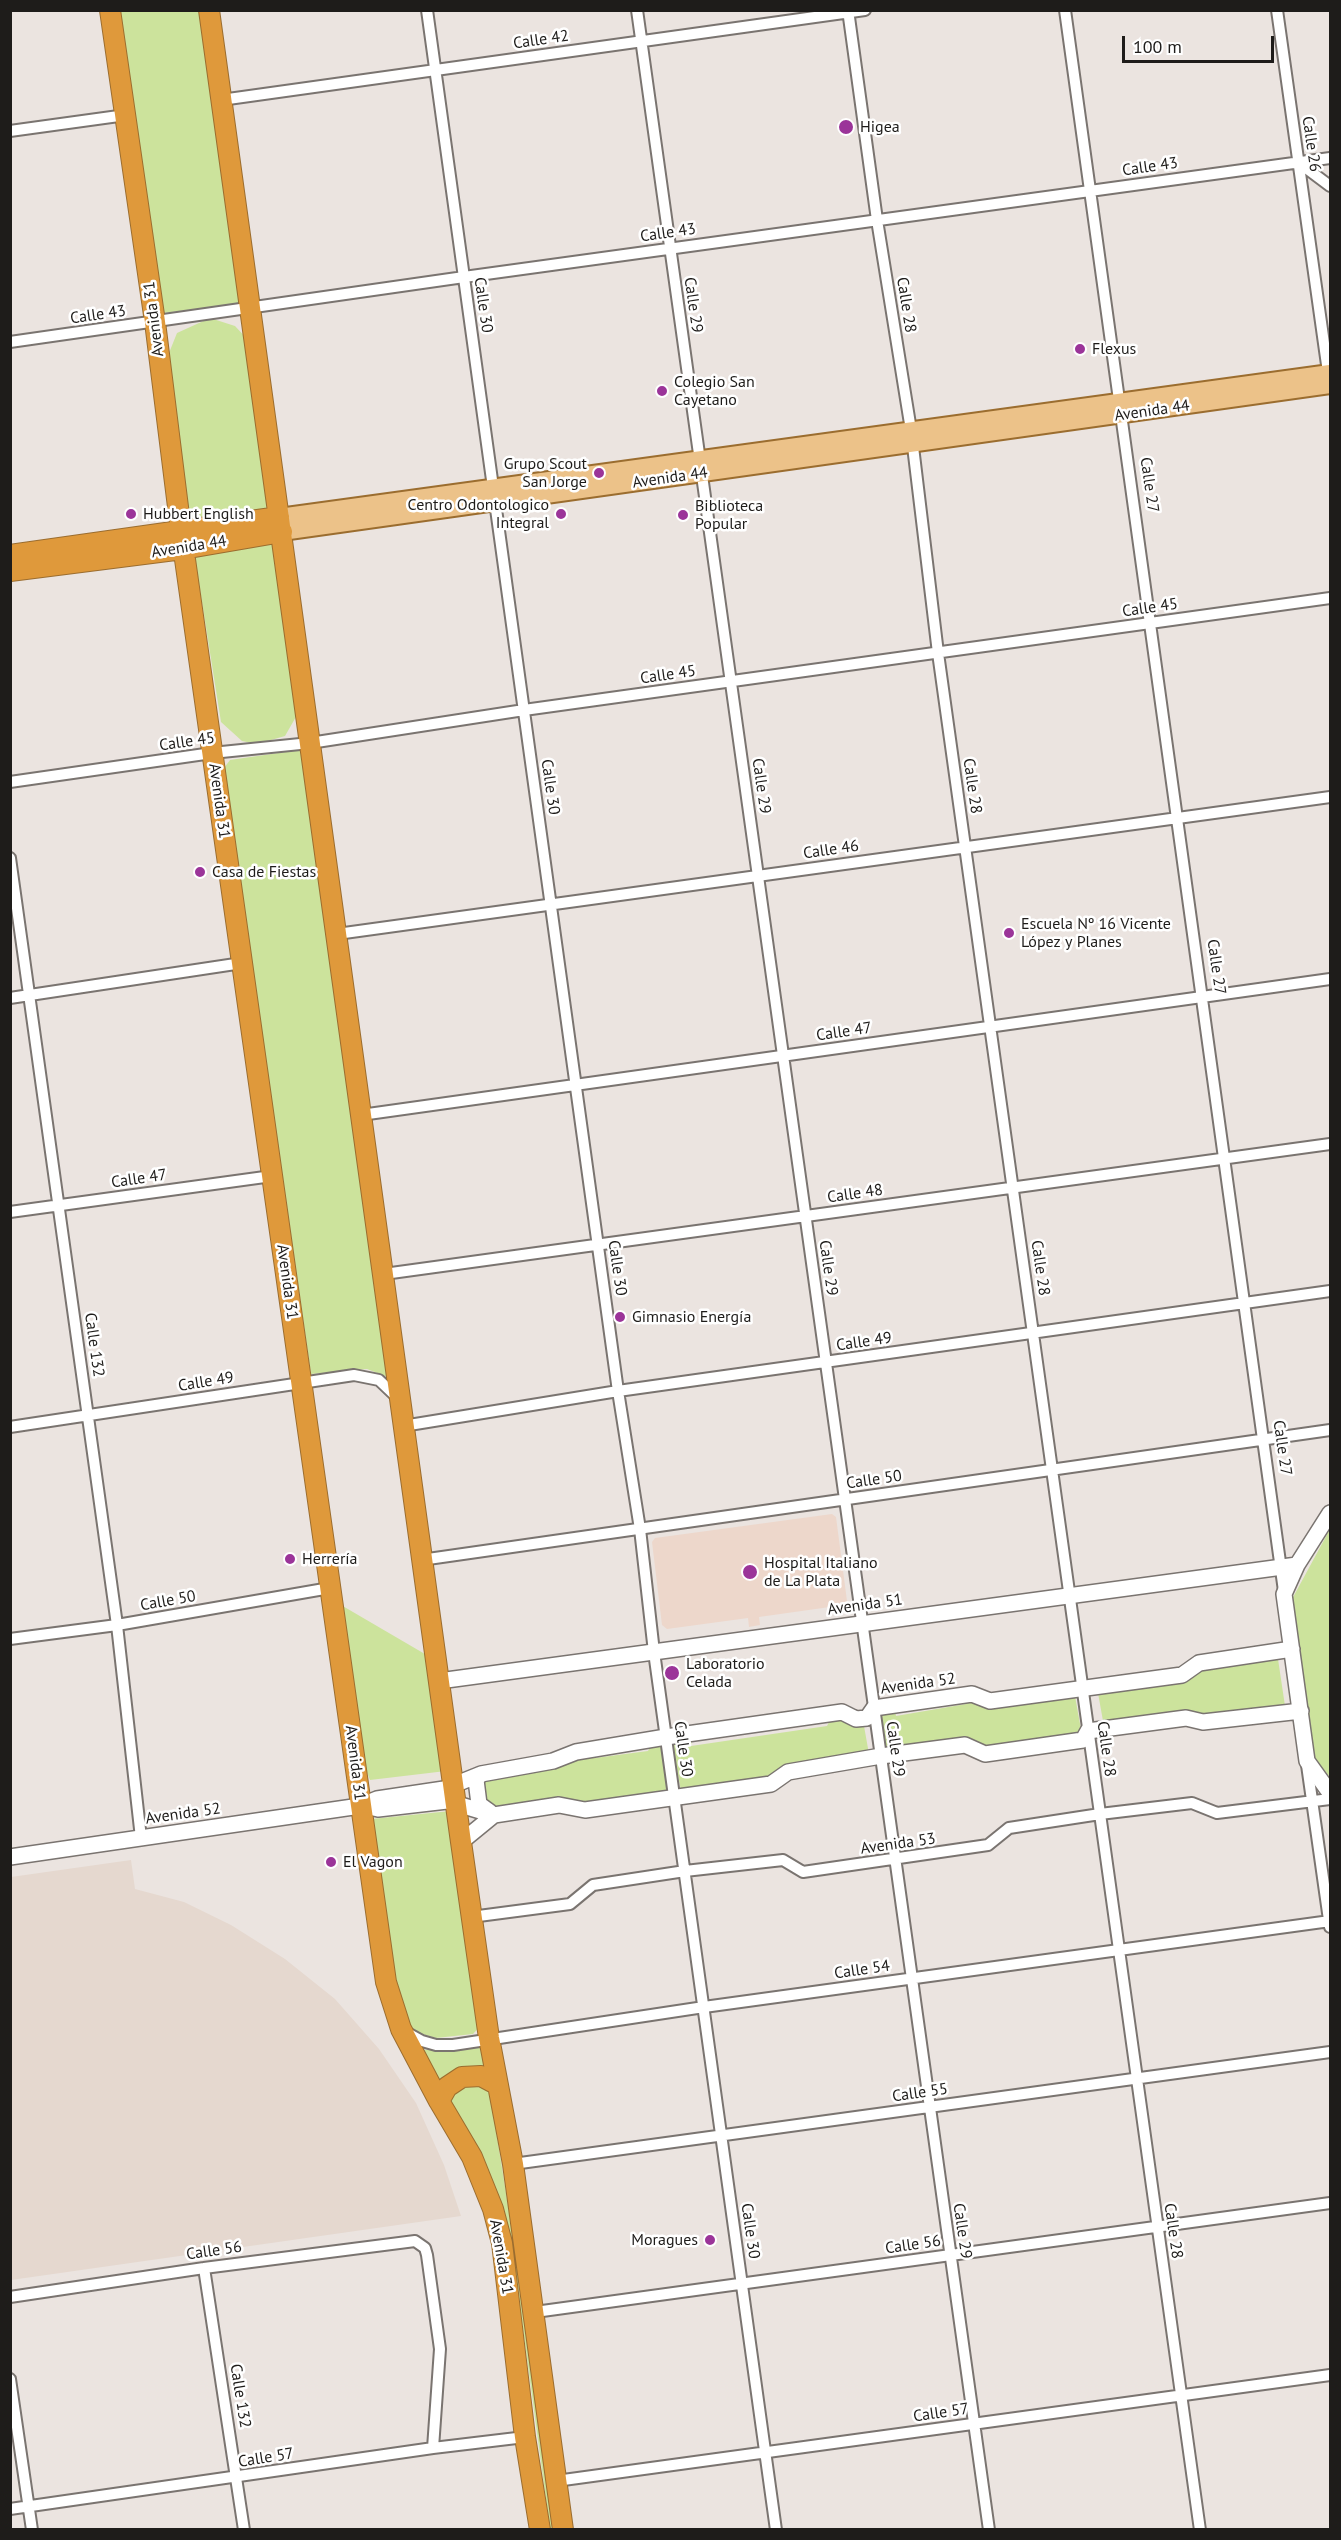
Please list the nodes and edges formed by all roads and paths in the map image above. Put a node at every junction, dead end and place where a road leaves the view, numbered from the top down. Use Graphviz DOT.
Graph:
graph roads {
  1 [pos="110,10"];
  2 [pos="209,10"];
  3 [pos="427,10"];
  4 [pos="637,10"];
  5 [pos="865,10"];
  6 [pos="1065,10"];
  7 [pos="1277,10"];
  8 [pos="848,12"];
  9 [pos="642,42"];
  10 [pos="435,70"];
  11 [pos="221,100"];
  12 [pos="126,114"];
  13 [pos="10,130"];
  14 [pos="1330,158"];
  15 [pos="1298,162"];
  16 [pos="1330,186"];
  17 [pos="1090,191"];
  18 [pos="877,220"];
  19 [pos="670,248"];
  20 [pos="464,277"];
  21 [pos="250,307"];
  22 [pos="154,322"];
  23 [pos="10,342"];
  24 [pos="1330,381"];
  25 [pos="1120,408"];
  26 [pos="912,437"];
  27 [pos="701,466"];
  28 [pos="494,495"];
  29 [pos="280,524"];
  30 [pos="182,540"];
  31 [pos="10,555"];
  32 [pos="10,571"];
  33 [pos="1330,598"];
  34 [pos="1150,623"];
  35 [pos="938,653"];
  36 [pos="731,681"];
  37 [pos="524,710"];
  38 [pos="310,743"];
  39 [pos="212,753"];
  40 [pos="10,782"];
  41 [pos="1330,796"];
  42 [pos="1177,818"];
  43 [pos="966,846"];
  44 [pos="10,858"];
  45 [pos="758,875"];
  46 [pos="551,903"];
  47 [pos="337,934"];
  48 [pos="242,963"];
  49 [pos="1330,979"];
  50 [pos="30,996"];
  51 [pos="1202,997"];
  52 [pos="10,998"];
  53 [pos="991,1027"];
  54 [pos="783,1056"];
  55 [pos="576,1085"];
  56 [pos="361,1115"];
  57 [pos="1330,1144"];
  58 [pos="1224,1159"];
  59 [pos="272,1176"];
  60 [pos="1014,1187"];
  61 [pos="59,1205"];
  62 [pos="10,1212"];
  63 [pos="806,1216"];
  64 [pos="598,1244"];
  65 [pos="384,1274"];
  66 [pos="1330,1291"];
  67 [pos="1244,1303"];
  68 [pos="1034,1332"];
  69 [pos="826,1362"];
  70 [pos="302,1382"];
  71 [pos="618,1391"];
  72 [pos="400,1399"];
  73 [pos="88,1416"];
  74 [pos="403,1426"];
  75 [pos="10,1427"];
  76 [pos="1330,1430"];
  77 [pos="1263,1439"];
  78 [pos="1053,1470"];
  79 [pos="846,1499"];
  80 [pos="1330,1513"];
  81 [pos="640,1528"];
  82 [pos="422,1560"];
  83 [pos="1297,1565"];
  84 [pos="1281,1567"];
  85 [pos="1258,1570"];
  86 [pos="330,1588"];
  87 [pos="1284,1590"];
  88 [pos="1069,1595"];
  89 [pos="862,1623"];
  90 [pos="117,1625"];
  91 [pos="10,1639"];
  92 [pos="1292,1649"];
  93 [pos="654,1652"];
  94 [pos="439,1681"];
  95 [pos="1082,1688"];
  96 [pos="874,1708"];
  97 [pos="1300,1711"];
  98 [pos="1088,1731"];
  99 [pos="666,1737"];
  100 [pos="448,1752"];
  101 [pos="881,1756"];
  102 [pos="1307,1761"];
  103 [pos="481,1774"];
  104 [pos="1330,1793"];
  105 [pos="454,1794"];
  106 [pos="675,1797"];
  107 [pos="1330,1799"];
  108 [pos="1313,1801"];
  109 [pos="360,1806"];
  110 [pos="1100,1814"];
  111 [pos="494,1815"];
  112 [pos="141,1838"];
  113 [pos="461,1842"];
  114 [pos="10,1857"];
  115 [pos="895,1859"];
  116 [pos="685,1871"];
  117 [pos="471,1917"];
  118 [pos="1330,1923"];
  119 [pos="1119,1950"];
  120 [pos="912,1978"];
  121 [pos="704,2007"];
  122 [pos="401,2029"];
  123 [pos="489,2038"];
  124 [pos="1330,2052"];
  125 [pos="1137,2078"];
  126 [pos="498,2085"];
  127 [pos="439,2101"];
  128 [pos="930,2107"];
  129 [pos="721,2135"];
  130 [pos="513,2164"];
  131 [pos="1330,2203"];
  132 [pos="1158,2227"];
  133 [pos="951,2255"];
  134 [pos="204,2268"];
  135 [pos="742,2284"];
  136 [pos="10,2297"];
  137 [pos="535,2312"];
  138 [pos="1330,2375"];
  139 [pos="10,2379"];
  140 [pos="1181,2395"];
  141 [pos="974,2424"];
  142 [pos="525,2437"];
  143 [pos="433,2448"];
  144 [pos="765,2452"];
  145 [pos="237,2478"];
  146 [pos="556,2481"];
  147 [pos="29,2507"];
  148 [pos="10,2509"];
  149 [pos="32,2529"];
  150 [pos="244,2529"];
  151 [pos="540,2529"];
  152 [pos="563,2529"];
  153 [pos="776,2529"];
  154 [pos="989,2529"];
  155 [pos="1200,2529"];
  1 -- 12 [label="highway, Avenida 31"];
  2 -- 11 [label="highway, Avenida 31"];
  3 -- 10 [label="street, Calle 30"];
  4 -- 9 [label="street, Calle 29"];
  5 -- 8 [label="street, Calle 42"];
  6 -- 17 [label="street, Calle 27"];
  7 -- 15 [label="street, Calle 26"];
  8 -- 9 [label="street, Calle 42"];
  8 -- 18 [label="street, Calle 28"];
  9 -- 10 [label="street, Calle 42"];
  9 -- 19 [label="street, Calle 29"];
  10 -- 11 [label="street, Calle 42"];
  10 -- 20 [label="street, Calle 30"];
  11 -- 21 [label="highway, Avenida 31"];
  12 -- 13 [label="street"];
  12 -- 22 [label="highway, Avenida 31"];
  14 -- 15 [label="street, Calle 43"];
  15 -- 16 [label="street"];
  15 -- 17 [label="street, Calle 43"];
  15 -- 24 [label="street, Calle 26"];
  17 -- 18 [label="street, Calle 43"];
  17 -- 25 [label="street, Calle 27"];
  18 -- 19 [label="street, Calle 43"];
  18 -- 26 [label="street, Calle 28"];
  19 -- 20 [label="street, Calle 43"];
  19 -- 27 [label="street, Calle 29"];
  20 -- 21 [label="street, Calle 43"];
  20 -- 28 [label="street, Calle 30"];
  21 -- 22 [label="street, Calle 43"];
  21 -- 29 [label="highway, Avenida 31"];
  22 -- 23 [label="street, Calle 43"];
  22 -- 30 [label="highway, Avenida 31"];
  24 -- 25 [label="main road, Avenida 44"];
  25 -- 26 [label="main road, Avenida 44"];
  25 -- 34 [label="street, Calle 27"];
  26 -- 27 [label="main road, Avenida 44"];
  26 -- 35 [label="street, Calle 28"];
  27 -- 28 [label="main road, Avenida 44"];
  27 -- 36 [label="street, Calle 29"];
  28 -- 29 [label="main road, Avenida 44"];
  28 -- 37 [label="street, Calle 30"];
  29 -- 30 [label="highway, Avenida 44"];
  29 -- 38 [label="highway, Avenida 31"];
  30 -- 31 [label="highway, Avenida 44"];
  30 -- 32 [label="highway, Avenida 44"];
  30 -- 39 [label="highway, Avenida 31"];
  33 -- 34 [label="street, Calle 45"];
  34 -- 35 [label="street, Calle 45"];
  34 -- 42 [label="street, Calle 27"];
  35 -- 36 [label="street, Calle 45"];
  35 -- 43 [label="street, Calle 28"];
  36 -- 37 [label="street, Calle 45"];
  36 -- 45 [label="street, Calle 29"];
  37 -- 38 [label="street, Calle 45"];
  37 -- 46 [label="street, Calle 30"];
  38 -- 39 [label="street, Calle 45"];
  38 -- 47 [label="highway, Avenida 31"];
  39 -- 40 [label="street, Calle 45"];
  39 -- 48 [label="highway, Avenida 31"];
  41 -- 42 [label="street, Calle 46"];
  42 -- 43 [label="street, Calle 46"];
  42 -- 51 [label="street, Calle 27"];
  43 -- 45 [label="street, Calle 46"];
  43 -- 53 [label="street, Calle 28"];
  44 -- 50 [label="street, Calle 132"];
  45 -- 46 [label="street, Calle 46"];
  45 -- 54 [label="street, Calle 29"];
  46 -- 47 [label="street, Calle 46"];
  46 -- 55 [label="street, Calle 30"];
  47 -- 56 [label="highway, Avenida 31"];
  48 -- 50 [label="street"];
  48 -- 59 [label="highway, Avenida 31"];
  49 -- 51 [label="street, Calle 47"];
  50 -- 52 [label="street"];
  50 -- 61 [label="street, Calle 132"];
  51 -- 53 [label="street, Calle 47"];
  51 -- 58 [label="street, Calle 27"];
  53 -- 54 [label="street, Calle 47"];
  53 -- 60 [label="street, Calle 28"];
  54 -- 55 [label="street, Calle 47"];
  54 -- 63 [label="street, Calle 29"];
  55 -- 56 [label="street, Calle 47"];
  55 -- 64 [label="street, Calle 30"];
  56 -- 65 [label="highway, Avenida 31"];
  57 -- 58 [label="street, Calle 48"];
  58 -- 60 [label="street, Calle 48"];
  58 -- 67 [label="street, Calle 27"];
  59 -- 61 [label="street, Calle 47"];
  59 -- 70 [label="highway, Avenida 31"];
  60 -- 63 [label="street, Calle 48"];
  60 -- 68 [label="street, Calle 28"];
  61 -- 62 [label="street, Calle 47"];
  61 -- 73 [label="street, Calle 132"];
  63 -- 64 [label="street, Calle 48"];
  63 -- 69 [label="street, Calle 29"];
  64 -- 65 [label="street, Calle 48"];
  64 -- 71 [label="street, Calle 30"];
  65 -- 72 [label="highway, Avenida 31"];
  66 -- 67 [label="street, Calle 49"];
  67 -- 68 [label="street, Calle 49"];
  67 -- 77 [label="street, Calle 27"];
  68 -- 69 [label="street, Calle 49"];
  68 -- 78 [label="street, Calle 28"];
  69 -- 71 [label="street, Calle 49"];
  69 -- 79 [label="street, Calle 29"];
  70 -- 72 [label="street, Calle 49"];
  70 -- 73 [label="street, Calle 49"];
  70 -- 86 [label="highway, Avenida 31"];
  71 -- 74 [label="street, Calle 49"];
  71 -- 81 [label="street, Calle 30"];
  72 -- 74 [label="highway, Avenida 31"];
  73 -- 75 [label="street, Calle 49"];
  73 -- 90 [label="street, Calle 132"];
  74 -- 82 [label="highway, Avenida 31"];
  76 -- 77 [label="street, Calle 50"];
  77 -- 78 [label="street, Calle 50"];
  77 -- 84 [label="street, Calle 27"];
  78 -- 79 [label="street, Calle 50"];
  78 -- 88 [label="street, Calle 28"];
  79 -- 81 [label="street, Calle 50"];
  79 -- 89 [label="street, Calle 29"];
  80 -- 83 [label="street"];
  81 -- 82 [label="street, Calle 50"];
  81 -- 93 [label="street, Calle 30"];
  82 -- 94 [label="highway, Avenida 31"];
  83 -- 84 [label="street, Avenida 51"];
  83 -- 87 [label="street"];
  84 -- 85 [label="street, Avenida 51"];
  84 -- 87 [label="street, Calle 27"];
  85 -- 87 [label="street"];
  85 -- 88 [label="street, Avenida 51"];
  86 -- 90 [label="street, Calle 50"];
  86 -- 109 [label="highway, Avenida 31"];
  87 -- 92 [label="street, Calle 27"];
  88 -- 89 [label="street, Avenida 51"];
  88 -- 95 [label="street, Calle 28"];
  89 -- 93 [label="street, Avenida 51"];
  89 -- 96 [label="street, Calle 29"];
  90 -- 91 [label="street, Calle 50"];
  90 -- 112 [label="street, Calle 132"];
  92 -- 95 [label="street, Avenida 52"];
  92 -- 97 [label="street, Calle 27"];
  93 -- 94 [label="street, Avenida 51"];
  93 -- 99 [label="street, Calle 30"];
  94 -- 100 [label="highway, Avenida 31"];
  95 -- 96 [label="street, Avenida 52"];
  95 -- 98 [label="street, Calle 28"];
  96 -- 99 [label="street, Avenida 52"];
  96 -- 101 [label="street, Calle 29"];
  97 -- 98 [label="street, Avenida 52"];
  97 -- 102 [label="street, Calle 27"];
  98 -- 101 [label="street, Avenida 52"];
  98 -- 110 [label="street, Calle 28"];
  99 -- 103 [label="street, Avenida 52"];
  99 -- 106 [label="street, Calle 30"];
  100 -- 103 [label="street"];
  100 -- 105 [label="highway, Avenida 31"];
  101 -- 106 [label="street, Avenida 52"];
  101 -- 115 [label="street, Calle 29"];
  102 -- 104 [label="street"];
  102 -- 108 [label="street, Calle 27"];
  103 -- 105 [label="street, Avenida 52"];
  103 -- 111 [label="street"];
  105 -- 109 [label="street, Avenida 52"];
  105 -- 111 [label="street, Avenida 52"];
  105 -- 113 [label="highway, Avenida 31"];
  106 -- 111 [label="street, Avenida 52"];
  106 -- 116 [label="street, Calle 30"];
  107 -- 108 [label="street, Avenida 53"];
  108 -- 110 [label="street, Avenida 53"];
  108 -- 118 [label="street, Calle 27"];
  109 -- 112 [label="street, Avenida 52"];
  109 -- 122 [label="highway, Avenida 31"];
  110 -- 115 [label="street, Avenida 53"];
  110 -- 119 [label="street, Calle 28"];
  111 -- 113 [label="street"];
  112 -- 114 [label="street, Avenida 52"];
  113 -- 117 [label="highway, Avenida 31"];
  115 -- 116 [label="street, Avenida 53"];
  115 -- 120 [label="street, Calle 29"];
  116 -- 117 [label="street, Avenida 53"];
  116 -- 121 [label="street, Calle 30"];
  117 -- 123 [label="highway, Avenida 31"];
  118 -- 119 [label="street, Calle 54"];
  119 -- 120 [label="street, Calle 54"];
  119 -- 125 [label="street, Calle 28"];
  120 -- 121 [label="street, Calle 54"];
  120 -- 128 [label="street, Calle 29"];
  121 -- 123 [label="street, Calle 54"];
  121 -- 129 [label="street, Calle 30"];
  122 -- 123 [label="street, Calle 54"];
  122 -- 127 [label="highway, Avenida 31"];
  123 -- 126 [label="highway, Avenida 31"];
  124 -- 125 [label="street, Calle 55"];
  125 -- 128 [label="street, Calle 55"];
  125 -- 132 [label="street, Calle 28"];
  126 -- 127 [label="highway"];
  126 -- 130 [label="highway, Avenida 31"];
  127 -- 142 [label="highway, Avenida 31"];
  128 -- 129 [label="street, Calle 55"];
  128 -- 133 [label="street, Calle 29"];
  129 -- 130 [label="street, Calle 55"];
  129 -- 135 [label="street, Calle 30"];
  130 -- 137 [label="highway, Avenida 31"];
  131 -- 132 [label="street, Calle 56"];
  132 -- 133 [label="street, Calle 56"];
  132 -- 140 [label="street, Calle 28"];
  133 -- 135 [label="street, Calle 56"];
  133 -- 141 [label="street, Calle 29"];
  134 -- 136 [label="street, Calle 56"];
  134 -- 143 [label="street, Calle 56"];
  134 -- 145 [label="street, Calle 132"];
  135 -- 137 [label="street, Calle 56"];
  135 -- 144 [label="street, Calle 30"];
  137 -- 146 [label="highway, Avenida 31"];
  138 -- 140 [label="street, Calle 57"];
  139 -- 147 [label="street"];
  140 -- 141 [label="street, Calle 57"];
  140 -- 155 [label="street, Calle 28"];
  141 -- 144 [label="street, Calle 57"];
  141 -- 154 [label="street, Calle 29"];
  142 -- 143 [label="street, Calle 57"];
  142 -- 151 [label="highway, Avenida 31"];
  143 -- 145 [label="street, Calle 57"];
  144 -- 146 [label="street, Calle 57"];
  144 -- 153 [label="street, Calle 30"];
  145 -- 147 [label="street, Calle 57"];
  145 -- 150 [label="street, Calle 132"];
  146 -- 152 [label="highway, Avenida 31"];
  147 -- 148 [label="street, Calle 57"];
  147 -- 149 [label="street"];
}
